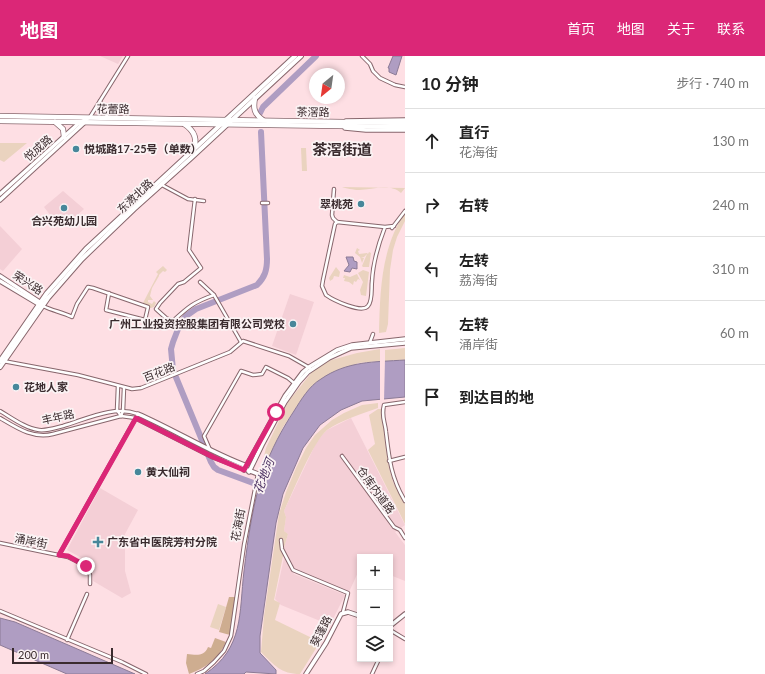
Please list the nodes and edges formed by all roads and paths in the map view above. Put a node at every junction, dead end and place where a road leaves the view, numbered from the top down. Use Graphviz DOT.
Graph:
graph roads {
  1 [pos="128,56"];
  2 [pos="295,56"];
  3 [pos="301,56"];
  4 [pos="362,56"];
  5 [pos="405,87"];
  6 [pos="255,98"];
  7 [pos="100,101"];
  8 [pos="0,116"];
  9 [pos="111,118"];
  10 [pos="85,120"];
  11 [pos="232,120"];
  12 [pos="265,120"];
  13 [pos="405,120"];
  14 [pos="0,121"];
  15 [pos="56,122"];
  16 [pos="225,123"];
  17 [pos="182,124"];
  18 [pos="342,124"];
  19 [pos="403,125"];
  20 [pos="405,130"];
  21 [pos="64,137"];
  22 [pos="193,151"];
  23 [pos="161,184"];
  24 [pos="334,189"];
  25 [pos="0,194"];
  26 [pos="195,199"];
  27 [pos="0,200"];
  28 [pos="204,201"];
  29 [pos="262,203"];
  30 [pos="268,203"];
  31 [pos="405,211"];
  32 [pos="338,222"];
  33 [pos="384,227"];
  34 [pos="0,276"];
  35 [pos="0,281"];
  36 [pos="200,282"];
  37 [pos="109,293"];
  38 [pos="214,296"];
  39 [pos="41,304"];
  40 [pos="373,334"];
  41 [pos="405,339"];
  42 [pos="242,342"];
  43 [pos="370,342"];
  44 [pos="405,343"];
  45 [pos="2,361"];
  46 [pos="0,367"];
  47 [pos="310,368"];
  48 [pos="294,383"];
  49 [pos="118,386"];
  50 [pos="124,388"];
  51 [pos="405,403"];
  52 [pos="117,410"];
  53 [pos="0,411"];
  54 [pos="123,411"];
  55 [pos="138,414"];
  56 [pos="121,416"];
  57 [pos="0,418"];
  58 [pos="136,418"];
  59 [pos="210,450"];
  60 [pos="342,456"];
  61 [pos="405,458"];
  62 [pos="389,461"];
  63 [pos="245,468"];
  64 [pos="250,470"];
  65 [pos="258,474"];
  66 [pos="405,501"];
  67 [pos="405,538"];
  68 [pos="281,540"];
  69 [pos="0,543"];
  70 [pos="59,555"];
  71 [pos="90,584"];
  72 [pos="87,594"];
  73 [pos="0,611"];
  74 [pos="344,612"];
  75 [pos="405,614"];
  76 [pos="357,615"];
  77 [pos="393,624"];
  78 [pos="393,633"];
  79 [pos="405,639"];
  80 [pos="67,640"];
  81 [pos="377,662"];
  82 [pos="146,674"];
  83 [pos="197,674"];
  84 [pos="306,674"];
  85 [pos="372,674"];
  1 -- 7 [label="street"];
  2 -- 16 [label="main road, 东漖北路"];
  3 -- 6 [label="main road"];
  4 -- 5 [label="street"];
  6 -- 11 [label="main road"];
  6 -- 12 [label="main road"];
  7 -- 9 [label="street"];
  7 -- 10 [label="street"];
  8 -- 10 [label="main road, 花蕾路"];
  9 -- 10 [label="main road, 花蕾路"];
  9 -- 16 [label="main road, 花蕾路"];
  10 -- 15 [label="main road, 花蕾路"];
  10 -- 17 [label="main road, 花蕾路"];
  10 -- 21 [label="street, 悦成路"];
  10 -- 27 [label="street, 悦成路"];
  11 -- 12 [label="main road, 茶滘路"];
  11 -- 16 [label="main road, 茶滘路"];
  12 -- 18 [label="main road, 茶滘路"];
  13 -- 18 [label="street"];
  14 -- 15 [label="main road, 花蕾路"];
  15 -- 21 [label="main road"];
  16 -- 17 [label="main road, 花蕾路"];
  16 -- 18 [label="main road, 茶滘路"];
  16 -- 22 [label="main road, 东漖北路"];
  16 -- 23 [label="main road, 东漖北路"];
  17 -- 22 [label="main road"];
  18 -- 19 [label="main road, 茶滘路"];
  18 -- 20 [label="street"];
  21 -- 25 [label="street, 悦成路"];
  22 -- 39 [label="main road, 东漖北路"];
  23 -- 26 [label="street"];
  23 -- 39 [label="main road, 东漖北路"];
  24 -- 32 [label="street"];
  26 -- 28 [label="street"];
  26 -- 38 [label="street"];
  29 -- 30 [label="street"];
  31 -- 33 [label="street"];
  32 -- 33 [label="street"];
  32 -- 33 [label="street"];
  34 -- 39 [label="street, 荣兴路"];
  35 -- 39 [label="street, 荣兴路"];
  36 -- 38 [label="street"];
  37 -- 37 [label="street"];
  37 -- 39 [label="street"];
  38 -- 42 [label="street"];
  39 -- 45 [label="main road, 东漖北路"];
  40 -- 43 [label="street"];
  41 -- 43 [label="street"];
  42 -- 47 [label="street"];
  42 -- 50 [label="street, 百花路"];
  43 -- 47 [label="street"];
  44 -- 47 [label="street"];
  45 -- 46 [label="main road, 东漖北路"];
  45 -- 49 [label="street, 百花路"];
  47 -- 48 [label="street"];
  47 -- 64 [label="street"];
  48 -- 59 [label="street"];
  48 -- 63 [label="street"];
  49 -- 50 [label="street, 百花路"];
  49 -- 52 [label="street"];
  50 -- 54 [label="street"];
  51 -- 62 [label="street"];
  52 -- 53 [label="street, 丰年路"];
  52 -- 54 [label="street, 丰年路"];
  52 -- 56 [label="street"];
  54 -- 55 [label="street, 丰年路"];
  54 -- 56 [label="street"];
  55 -- 58 [label="street"];
  55 -- 59 [label="street"];
  56 -- 57 [label="street, 丰年路"];
  56 -- 58 [label="street"];
  58 -- 63 [label="street"];
  58 -- 70 [label="street"];
  59 -- 63 [label="street"];
  60 -- 67 [label="street, 仓库内道路"];
  61 -- 62 [label="street"];
  62 -- 66 [label="street"];
  63 -- 64 [label="street, 花海街"];
  64 -- 65 [label="street, 花海街"];
  65 -- 83 [label="street, 花海街"];
  68 -- 74 [label="street"];
  69 -- 70 [label="street, 涌岸街"];
  70 -- 71 [label="street, 涌岸街"];
  72 -- 80 [label="street"];
  73 -- 80 [label="street"];
  74 -- 76 [label="street, 葵蓬路"];
  74 -- 84 [label="street, 葵蓬路"];
  75 -- 77 [label="street"];
  78 -- 79 [label="street"];
  80 -- 82 [label="street"];
  81 -- 85 [label="street"];
}
